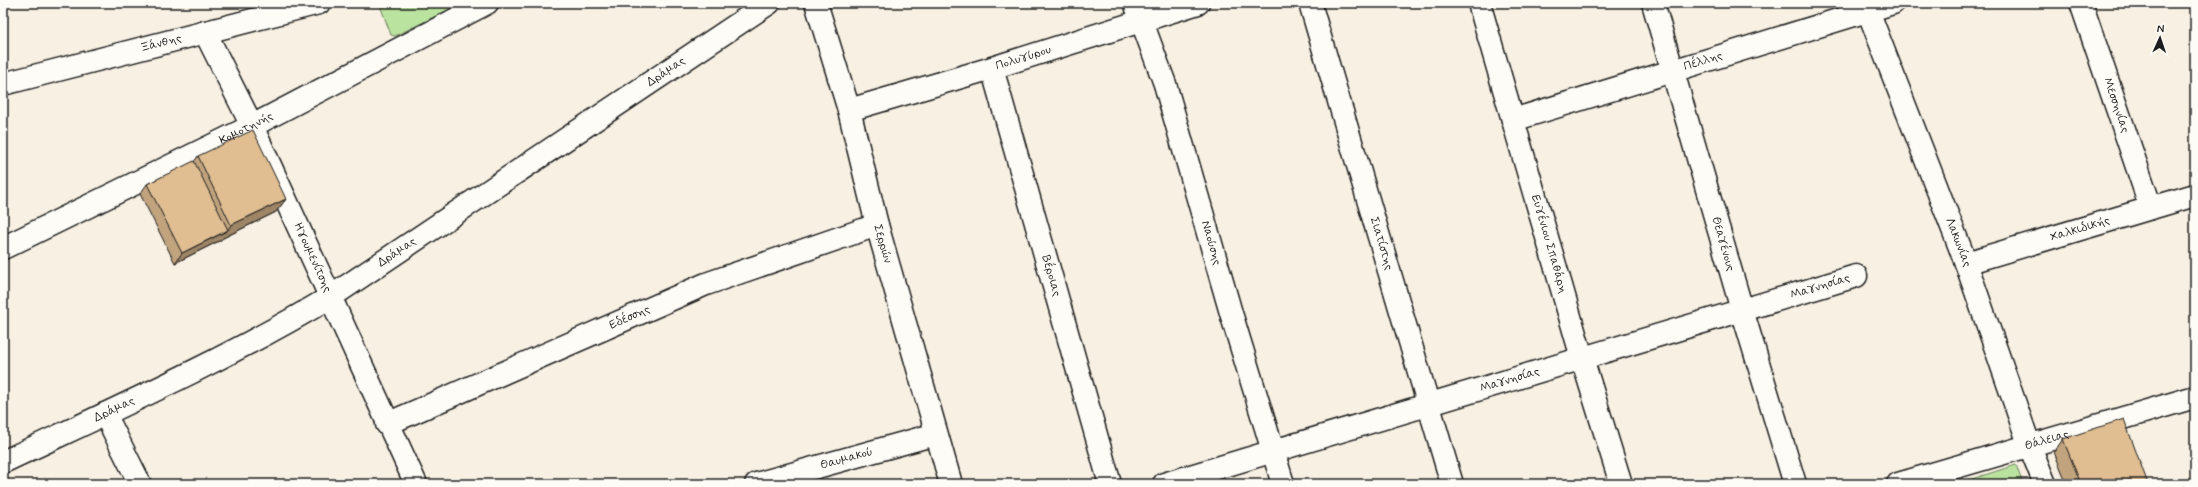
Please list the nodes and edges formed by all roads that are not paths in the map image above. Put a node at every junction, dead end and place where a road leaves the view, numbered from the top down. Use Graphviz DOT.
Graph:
graph roads {
  1 [pos="319,3"];
  2 [pos="487,3"];
  3 [pos="769,3"];
  4 [pos="816,3"];
  5 [pos="1198,3"];
  6 [pos="1310,3"];
  7 [pos="1479,3"];
  8 [pos="1653,3"];
  9 [pos="1893,3"];
  10 [pos="2080,3"];
  11 [pos="1867,7"];
  12 [pos="1139,12"];
  13 [pos="205,32"];
  14 [pos="992,68"];
  15 [pos="1673,71"];
  16 [pos="3,84"];
  17 [pos="849,110"];
  18 [pos="1513,120"];
  19 [pos="252,126"];
  20 [pos="2195,195"];
  21 [pos="2151,208"];
  22 [pos="877,225"];
  23 [pos="3,248"];
  24 [pos="1966,263"];
  25 [pos="1856,276"];
  26 [pos="329,298"];
  27 [pos="1742,310"];
  28 [pos="1582,358"];
  29 [pos="2195,397"];
  30 [pos="1428,404"];
  31 [pos="106,414"];
  32 [pos="387,424"];
  33 [pos="936,434"];
  34 [pos="2029,444"];
  35 [pos="1274,451"];
  36 [pos="3,462"];
  37 [pos="140,484"];
  38 [pos="416,484"];
  39 [pos="756,484"];
  40 [pos="951,484"];
  41 [pos="1110,484"];
  42 [pos="1164,484"];
  43 [pos="1283,484"];
  44 [pos="1452,484"];
  45 [pos="1621,484"];
  46 [pos="1795,484"];
  47 [pos="1898,484"];
  48 [pos="2045,484"];
  1 -- 13 [label="street, Ξάνθης"];
  2 -- 19 [label="street, Κομοτηνής"];
  3 -- 26 [label="street, Δράμας"];
  4 -- 17 [label="street, Σερρών"];
  5 -- 12 [label="street, Πολυγύρου"];
  6 -- 30 [label="street, Σιατίστης"];
  7 -- 18 [label="street, Ευγένιου Σπαθάρη"];
  8 -- 15 [label="street, Θεαγένους"];
  9 -- 11 [label="street, Πέλλης"];
  10 -- 21 [label="street, Μεσσηνίας"];
  11 -- 15 [label="street, Πέλλης"];
  11 -- 24 [label="street, Λακωνίας"];
  12 -- 14 [label="street, Πολυγύρου"];
  12 -- 35 [label="street, Ναούσης"];
  13 -- 16 [label="street, Ξάνθης"];
  13 -- 19 [label="street, Ηγουμενίτσης"];
  14 -- 17 [label="street, Πολυγύρου"];
  14 -- 41 [label="street, Βέροιας"];
  15 -- 18 [label="street, Πέλλης"];
  15 -- 27 [label="street, Θεαγένους"];
  17 -- 22 [label="street, Σερρών"];
  18 -- 28 [label="street, Ευγένιου Σπαθάρη"];
  19 -- 23 [label="street, Κομοτηνής"];
  19 -- 26 [label="street, Ηγουμενίτσης"];
  20 -- 21 [label="street, Χαλκιδικής"];
  21 -- 24 [label="street, Χαλκιδικής"];
  22 -- 32 [label="street, Εδέσσης"];
  22 -- 33 [label="street, Σερρών"];
  24 -- 34 [label="street, Λακωνίας"];
  25 -- 27 [label="street, Μαγνησίας"];
  26 -- 31 [label="street, Δράμας"];
  26 -- 32 [label="street, Ηγουμενίτσης"];
  27 -- 28 [label="street, Μαγνησίας"];
  27 -- 46 [label="street, Θεαγένους"];
  28 -- 30 [label="street, Μαγνησίας"];
  28 -- 45 [label="street, Ευγένιου Σπαθάρη"];
  29 -- 34 [label="street, Θάλειας"];
  30 -- 35 [label="street, Μαγνησίας"];
  30 -- 44 [label="street, Σιατίστης"];
  31 -- 36 [label="street, Δράμας"];
  31 -- 37 [label="street"];
  32 -- 38 [label="street, Ηγουμενίτσης"];
  33 -- 39 [label="street, Θαυμακού"];
  33 -- 40 [label="street, Σερρών"];
  34 -- 47 [label="street, Θάλειας"];
  34 -- 48 [label="street, Λακωνίας"];
  35 -- 42 [label="street, Μαγνησίας"];
  35 -- 43 [label="street, Ναούσης"];
}
